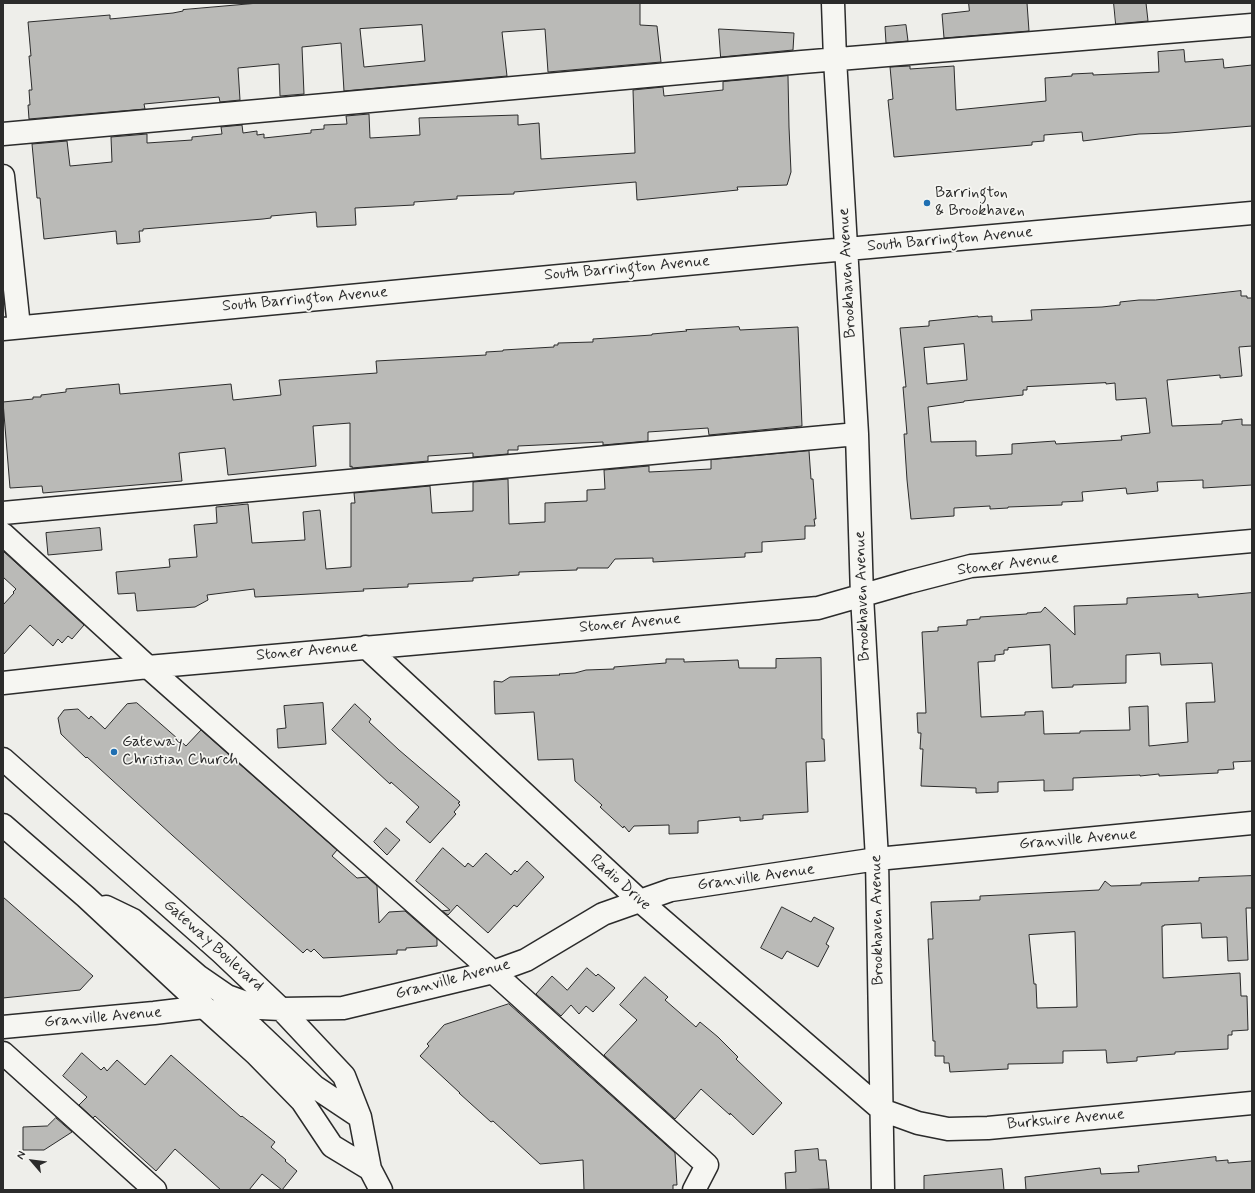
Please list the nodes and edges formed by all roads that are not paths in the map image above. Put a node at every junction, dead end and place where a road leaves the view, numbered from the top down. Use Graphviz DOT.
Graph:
graph roads {
  1 [pos="833,3"];
  2 [pos="1252,25"];
  3 [pos="835,59"];
  4 [pos="3,134"];
  5 [pos="3,176"];
  6 [pos="1252,213"];
  7 [pos="846,249"];
  8 [pos="11,328"];
  9 [pos="857,434"];
  10 [pos="3,513"];
  11 [pos="3,534"];
  12 [pos="1252,541"];
  13 [pos="862,596"];
  14 [pos="366,647"];
  15 [pos="148,666"];
  16 [pos="3,684"];
  17 [pos="3,759"];
  18 [pos="1252,823"];
  19 [pos="3,825"];
  20 [pos="877,859"];
  21 [pos="86,897"];
  22 [pos="639,900"];
  23 [pos="493,972"];
  24 [pos="204,1007"];
  25 [pos="281,1009"];
  26 [pos="3,1027"];
  27 [pos="3,1053"];
  28 [pos="1252,1103"];
  29 [pos="882,1110"];
  30 [pos="360,1117"];
  31 [pos="370,1169"];
  32 [pos="155,1190"];
  33 [pos="381,1190"];
  34 [pos="694,1190"];
  35 [pos="884,1190"];
  1 -- 3 [label="street, Brookhaven Avenue"];
  2 -- 3 [label="street"];
  3 -- 4 [label="street"];
  3 -- 7 [label="street, Brookhaven Avenue"];
  5 -- 8 [label="street"];
  6 -- 7 [label="street, South Barrington Avenue"];
  7 -- 8 [label="street, South Barrington Avenue"];
  7 -- 9 [label="street, Brookhaven Avenue"];
  9 -- 10 [label="street"];
  9 -- 13 [label="street, Brookhaven Avenue"];
  11 -- 15 [label="street"];
  12 -- 13 [label="street, Stoner Avenue"];
  13 -- 14 [label="street, Stoner Avenue"];
  13 -- 20 [label="street, Brookhaven Avenue"];
  14 -- 15 [label="street, Stoner Avenue"];
  14 -- 22 [label="street, Radio Drive"];
  15 -- 16 [label="street, Stoner Avenue"];
  15 -- 23 [label="street"];
  17 -- 25 [label="street, Gateway Boulevard"];
  18 -- 20 [label="street, Granville Avenue"];
  19 -- 21 [label="street"];
  20 -- 22 [label="street, Granville Avenue"];
  20 -- 29 [label="street, Brookhaven Avenue"];
  21 -- 24 [label="street"];
  21 -- 25 [label="street, Granville Avenue"];
  22 -- 23 [label="street, Granville Avenue"];
  22 -- 29 [label="street, Radio Drive"];
  23 -- 25 [label="street, Granville Avenue"];
  23 -- 34 [label="street"];
  24 -- 26 [label="street, Granville Avenue"];
  24 -- 30 [label="street"];
  24 -- 31 [label="street"];
  25 -- 30 [label="street, Gateway Boulevard"];
  27 -- 32 [label="street"];
  28 -- 29 [label="street, Burkshire Avenue"];
  29 -- 35 [label="street, Brookhaven Avenue"];
  30 -- 31 [label="street, Gateway Boulevard"];
  31 -- 33 [label="street, Gateway Boulevard"];
}
